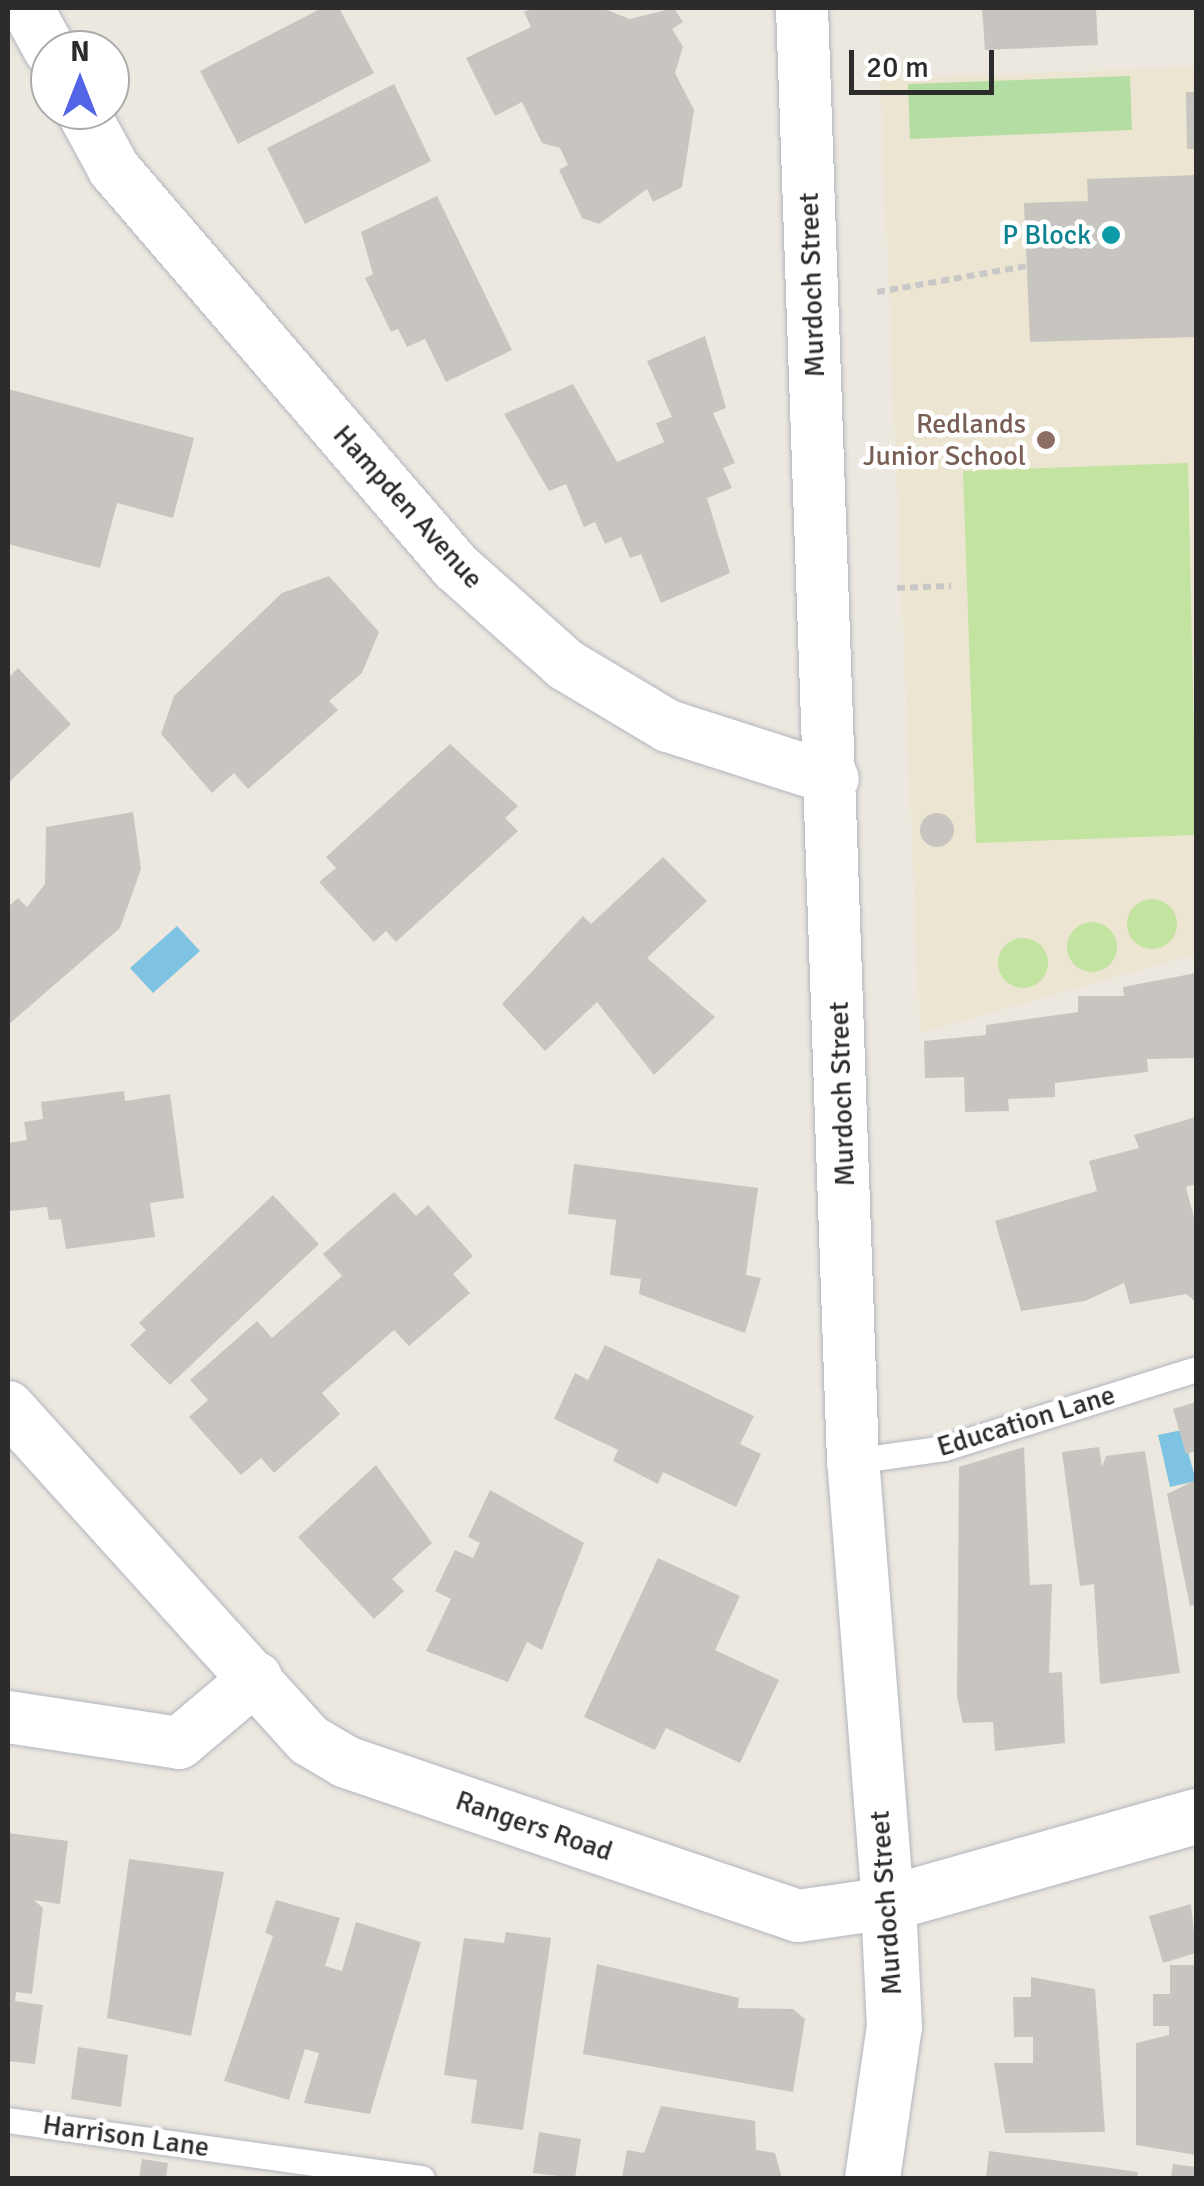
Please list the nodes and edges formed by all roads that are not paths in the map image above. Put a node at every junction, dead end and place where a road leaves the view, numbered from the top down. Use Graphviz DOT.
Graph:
graph roads {
  1 [pos="802,8"];
  2 [pos="93,130"];
  3 [pos="833,779"];
  4 [pos="1196,1369"];
  5 [pos="8,1407"];
  6 [pos="853,1461"];
  7 [pos="256,1678"];
  8 [pos="8,1717"];
  9 [pos="1196,1816"];
  10 [pos="888,1903"];
  11 [pos="8,2120"];
  12 [pos="422,2178"];
  13 [pos="872,2178"];
  1 -- 3 [label="street, Murdoch Street"];
  2 -- 3 [label="street, Hampden Avenue"];
  3 -- 6 [label="street, Murdoch Street"];
  4 -- 6 [label="lane, Education Lane"];
  5 -- 7 [label="street, Rangers Road"];
  6 -- 10 [label="street, Murdoch Street"];
  7 -- 8 [label="street"];
  7 -- 10 [label="street, Rangers Road"];
  9 -- 10 [label="main road, Rangers Road"];
  10 -- 13 [label="main road, Murdoch Street"];
  11 -- 12 [label="lane, Harrison Lane"];
}
